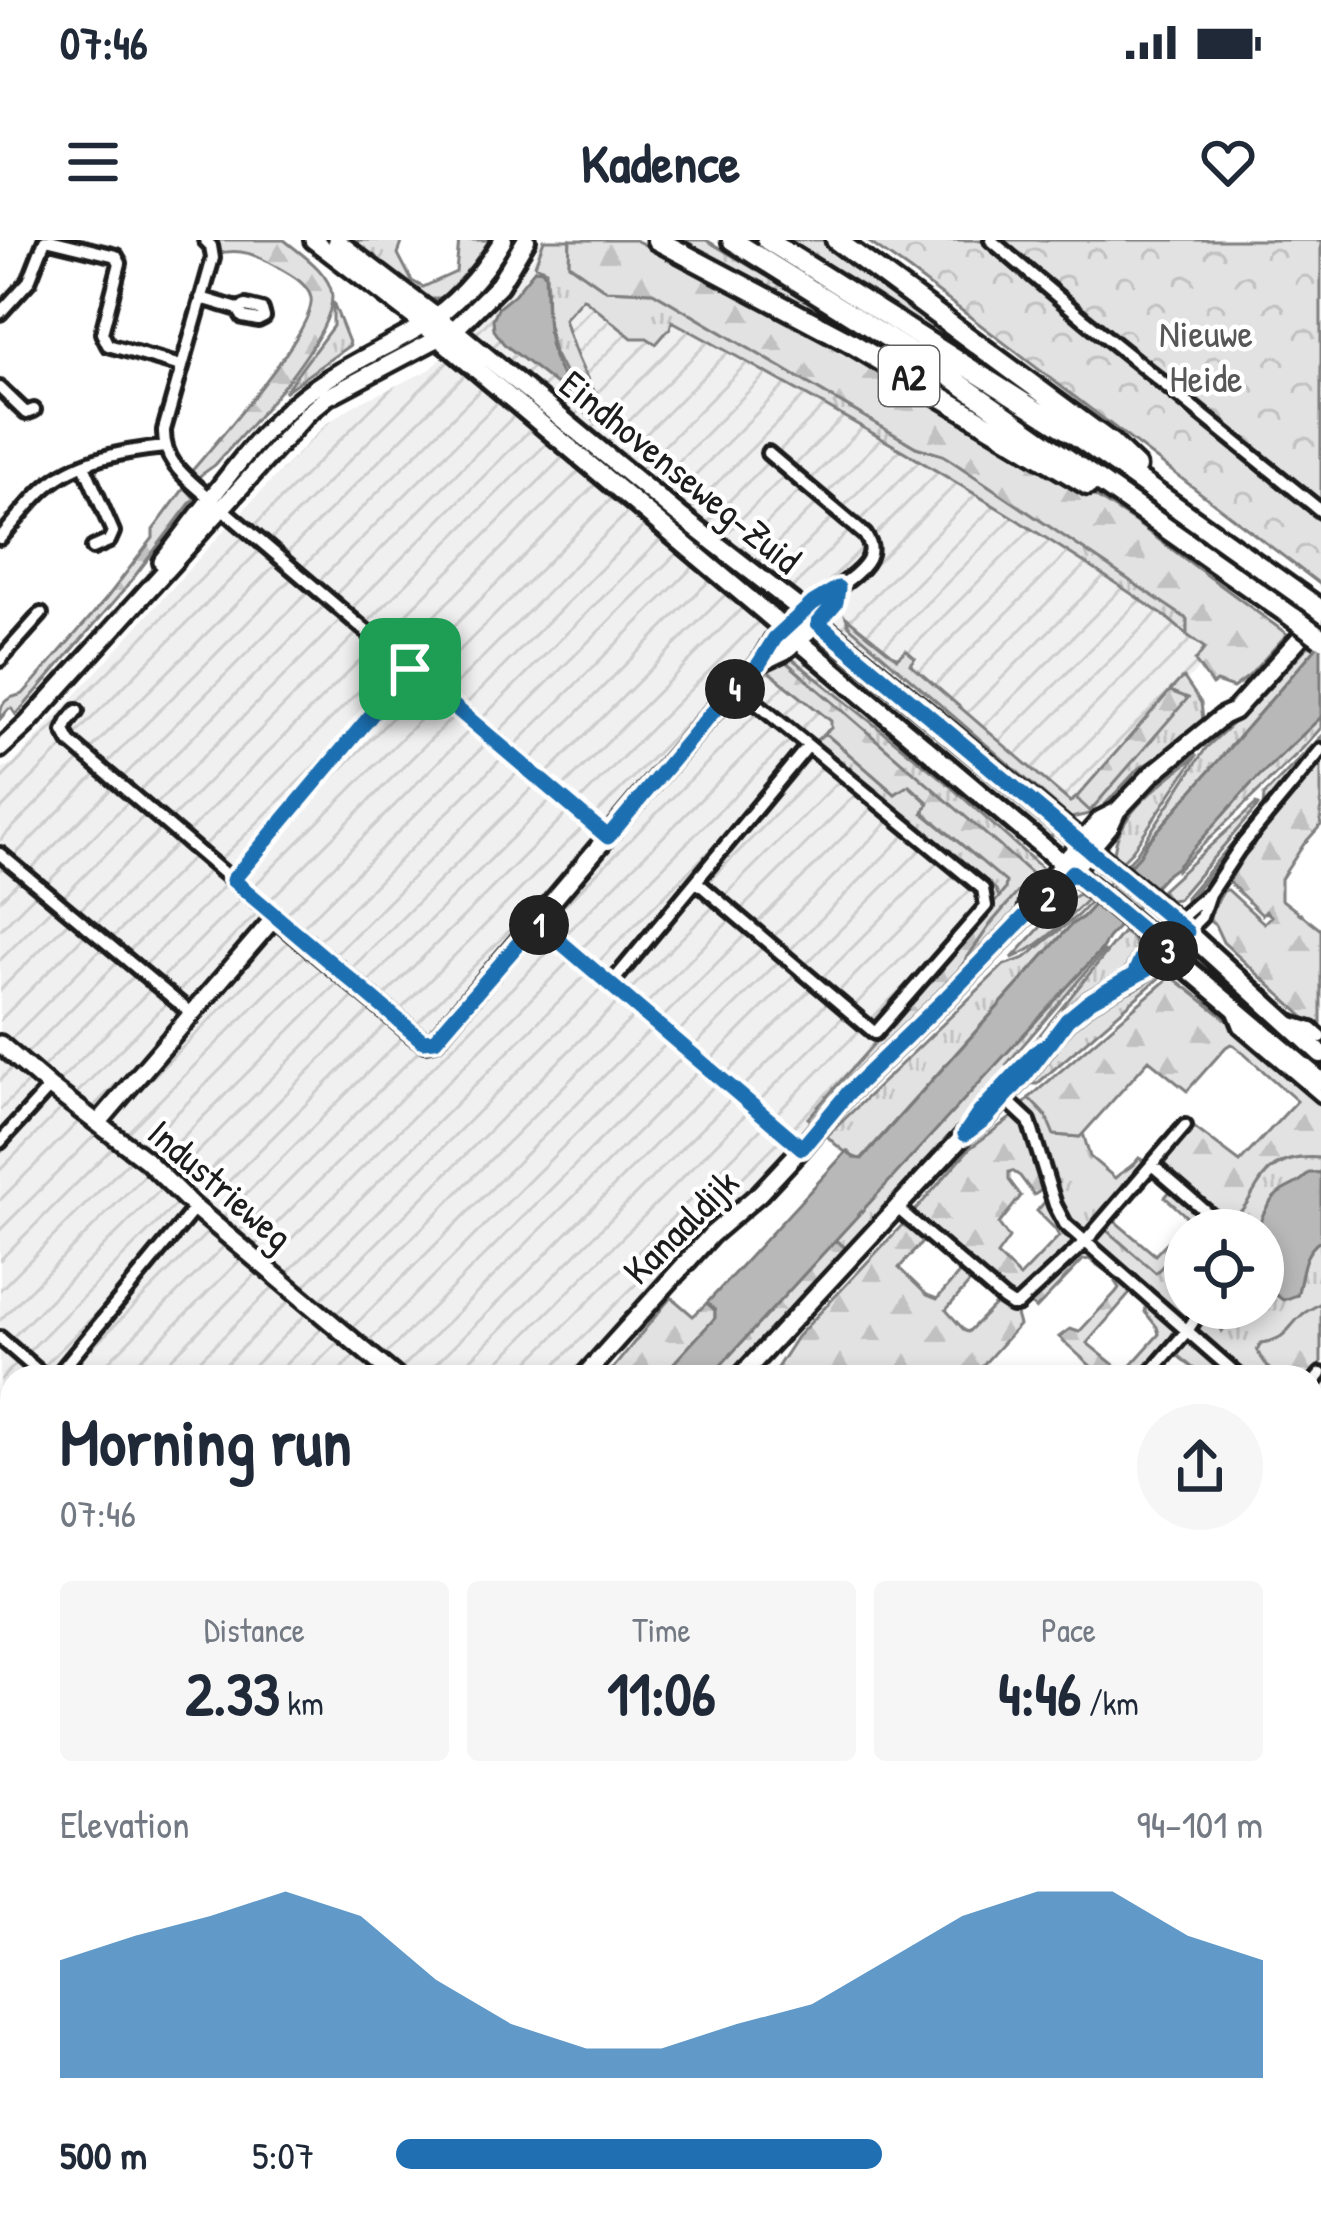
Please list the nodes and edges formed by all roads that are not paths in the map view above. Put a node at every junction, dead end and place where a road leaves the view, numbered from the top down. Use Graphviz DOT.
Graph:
graph roads {
  1 [pos="47,240"];
  2 [pos="205,240"];
  3 [pos="313,240"];
  4 [pos="336,240"];
  5 [pos="503,240"];
  6 [pos="526,240"];
  7 [pos="657,240"];
  8 [pos="731,240"];
  9 [pos="767,240"];
  10 [pos="836,240"];
  11 [pos="992,240"];
  12 [pos="387,297"];
  13 [pos="201,298"];
  14 [pos="479,307"];
  15 [pos="238,309"];
  16 [pos="0,313"];
  17 [pos="431,320"];
  18 [pos="448,334"];
  19 [pos="392,344"];
  20 [pos="491,361"];
  21 [pos="181,366"];
  22 [pos="0,387"];
  23 [pos="34,410"];
  24 [pos="165,447"];
  25 [pos="768,453"];
  26 [pos="84,465"];
  27 [pos="1169,500"];
  28 [pos="217,505"];
  29 [pos="1321,511"];
  30 [pos="0,518"];
  31 [pos="1156,520"];
  32 [pos="10,527"];
  33 [pos="0,538"];
  34 [pos="93,548"];
  35 [pos="1317,609"];
  36 [pos="41,614"];
  37 [pos="811,618"];
  38 [pos="790,635"];
  39 [pos="1321,638"];
  40 [pos="0,660"];
  41 [pos="410,669"];
  42 [pos="737,687"];
  43 [pos="77,711"];
  44 [pos="808,746"];
  45 [pos="0,749"];
  46 [pos="1321,750"];
  47 [pos="608,837"];
  48 [pos="1086,846"];
  49 [pos="0,854"];
  50 [pos="1067,868"];
  51 [pos="233,880"];
  52 [pos="697,882"];
  53 [pos="275,917"];
  54 [pos="537,922"];
  55 [pos="1182,927"];
  56 [pos="1161,947"];
  57 [pos="610,985"];
  58 [pos="1232,1005"];
  59 [pos="192,1014"];
  60 [pos="1284,1020"];
  61 [pos="1321,1037"];
  62 [pos="0,1044"];
  63 [pos="1321,1054"];
  64 [pos="1321,1081"];
  65 [pos="50,1087"];
  66 [pos="1001,1095"];
  67 [pos="1321,1096"];
  68 [pos="98,1124"];
  69 [pos="1185,1126"];
  70 [pos="0,1142"];
  71 [pos="802,1148"];
  72 [pos="1152,1165"];
  73 [pos="896,1207"];
  74 [pos="195,1208"];
  75 [pos="1203,1209"];
  76 [pos="1085,1241"];
  77 [pos="1187,1331"];
  78 [pos="0,1338"];
  79 [pos="31,1365"];
  80 [pos="66,1365"];
  81 [pos="382,1365"];
  82 [pos="594,1365"];
  83 [pos="757,1365"];
  84 [pos="1157,1365"];
  85 [pos="1226,1365"];
  1 -- 16 [label="street"];
  1 -- 21 [label="street"];
  2 -- 13 [label="street"];
  3 -- 12 [label="street"];
  4 -- 17 [label="street"];
  5 -- 17 [label="main road"];
  6 -- 14 [label="main road"];
  7 -- 31 [label="highway, A2"];
  8 -- 31 [label="highway, A2"];
  9 -- 27 [label="highway, A2"];
  10 -- 27 [label="highway, A2"];
  11 -- 29 [label="street"];
  12 -- 17 [label="street"];
  12 -- 19 [label="street"];
  13 -- 15 [label="street"];
  13 -- 21 [label="street"];
  14 -- 18 [label="main road"];
  14 -- 20 [label="main road"];
  17 -- 18 [label="main road"];
  17 -- 19 [label="street"];
  18 -- 20 [label="main road, Eindhovenseweg-Zuid"];
  18 -- 28 [label="street"];
  18 -- 38 [label="main road, Eindhovenseweg-Zuid"];
  19 -- 28 [label="street"];
  20 -- 37 [label="main road, Eindhovenseweg-Zuid"];
  21 -- 24 [label="street"];
  22 -- 23 [label="street"];
  24 -- 26 [label="street"];
  24 -- 28 [label="street"];
  25 -- 37 [label="street"];
  26 -- 32 [label="street"];
  26 -- 34 [label="street"];
  27 -- 35 [label="highway, A2"];
  28 -- 41 [label="street"];
  28 -- 45 [label="street"];
  30 -- 32 [label="street"];
  31 -- 39 [label="highway, A2, bridge"];
  32 -- 33 [label="street"];
  35 -- 48 [label="street, Kanaaldijk"];
  36 -- 40 [label="street"];
  37 -- 38 [label="street"];
  37 -- 48 [label="main road, Eindhovenseweg-Zuid"];
  38 -- 42 [label="street"];
  38 -- 50 [label="main road, Eindhovenseweg-Zuid"];
  41 -- 47 [label="street"];
  41 -- 51 [label="street"];
  42 -- 44 [label="street"];
  42 -- 47 [label="street"];
  43 -- 51 [label="street"];
  44 -- 52 [label="street"];
  44 -- 52 [label="street"];
  46 -- 55 [label="street"];
  47 -- 54 [label="street"];
  48 -- 50 [label="street, Kanaaldijk"];
  48 -- 55 [label="main road, Eindhovenseweg-Zuid"];
  49 -- 59 [label="street"];
  50 -- 56 [label="main road, Eindhovenseweg-Zuid"];
  50 -- 71 [label="street, Kanaaldijk"];
  51 -- 53 [label="street"];
  52 -- 57 [label="street"];
  53 -- 54 [label="street"];
  53 -- 59 [label="street"];
  54 -- 57 [label="street"];
  55 -- 56 [label="street"];
  55 -- 60 [label="main road, Eindhovenseweg-Zuid"];
  56 -- 58 [label="main road, Eindhovenseweg-Zuid"];
  56 -- 66 [label="street"];
  57 -- 71 [label="street"];
  58 -- 64 [label="main road, Eindhovenseweg-Zuid"];
  58 -- 67 [label="street, Eindhovenseweg-Zuid"];
  59 -- 68 [label="street"];
  60 -- 61 [label="street, Eindhovenseweg-Zuid"];
  60 -- 63 [label="main road, Eindhovenseweg-Zuid"];
  62 -- 65 [label="street, Industrieweg"];
  65 -- 68 [label="street, Industrieweg"];
  65 -- 70 [label="street"];
  66 -- 73 [label="street"];
  66 -- 76 [label="street"];
  68 -- 74 [label="street, Industrieweg"];
  69 -- 72 [label="street"];
  71 -- 82 [label="street, Kanaaldijk"];
  72 -- 75 [label="street"];
  72 -- 76 [label="street"];
  73 -- 76 [label="street"];
  73 -- 83 [label="street"];
  74 -- 80 [label="street"];
  74 -- 81 [label="street, Industrieweg"];
  76 -- 77 [label="street"];
  77 -- 84 [label="street"];
  77 -- 85 [label="street"];
  78 -- 79 [label="street"];
}
